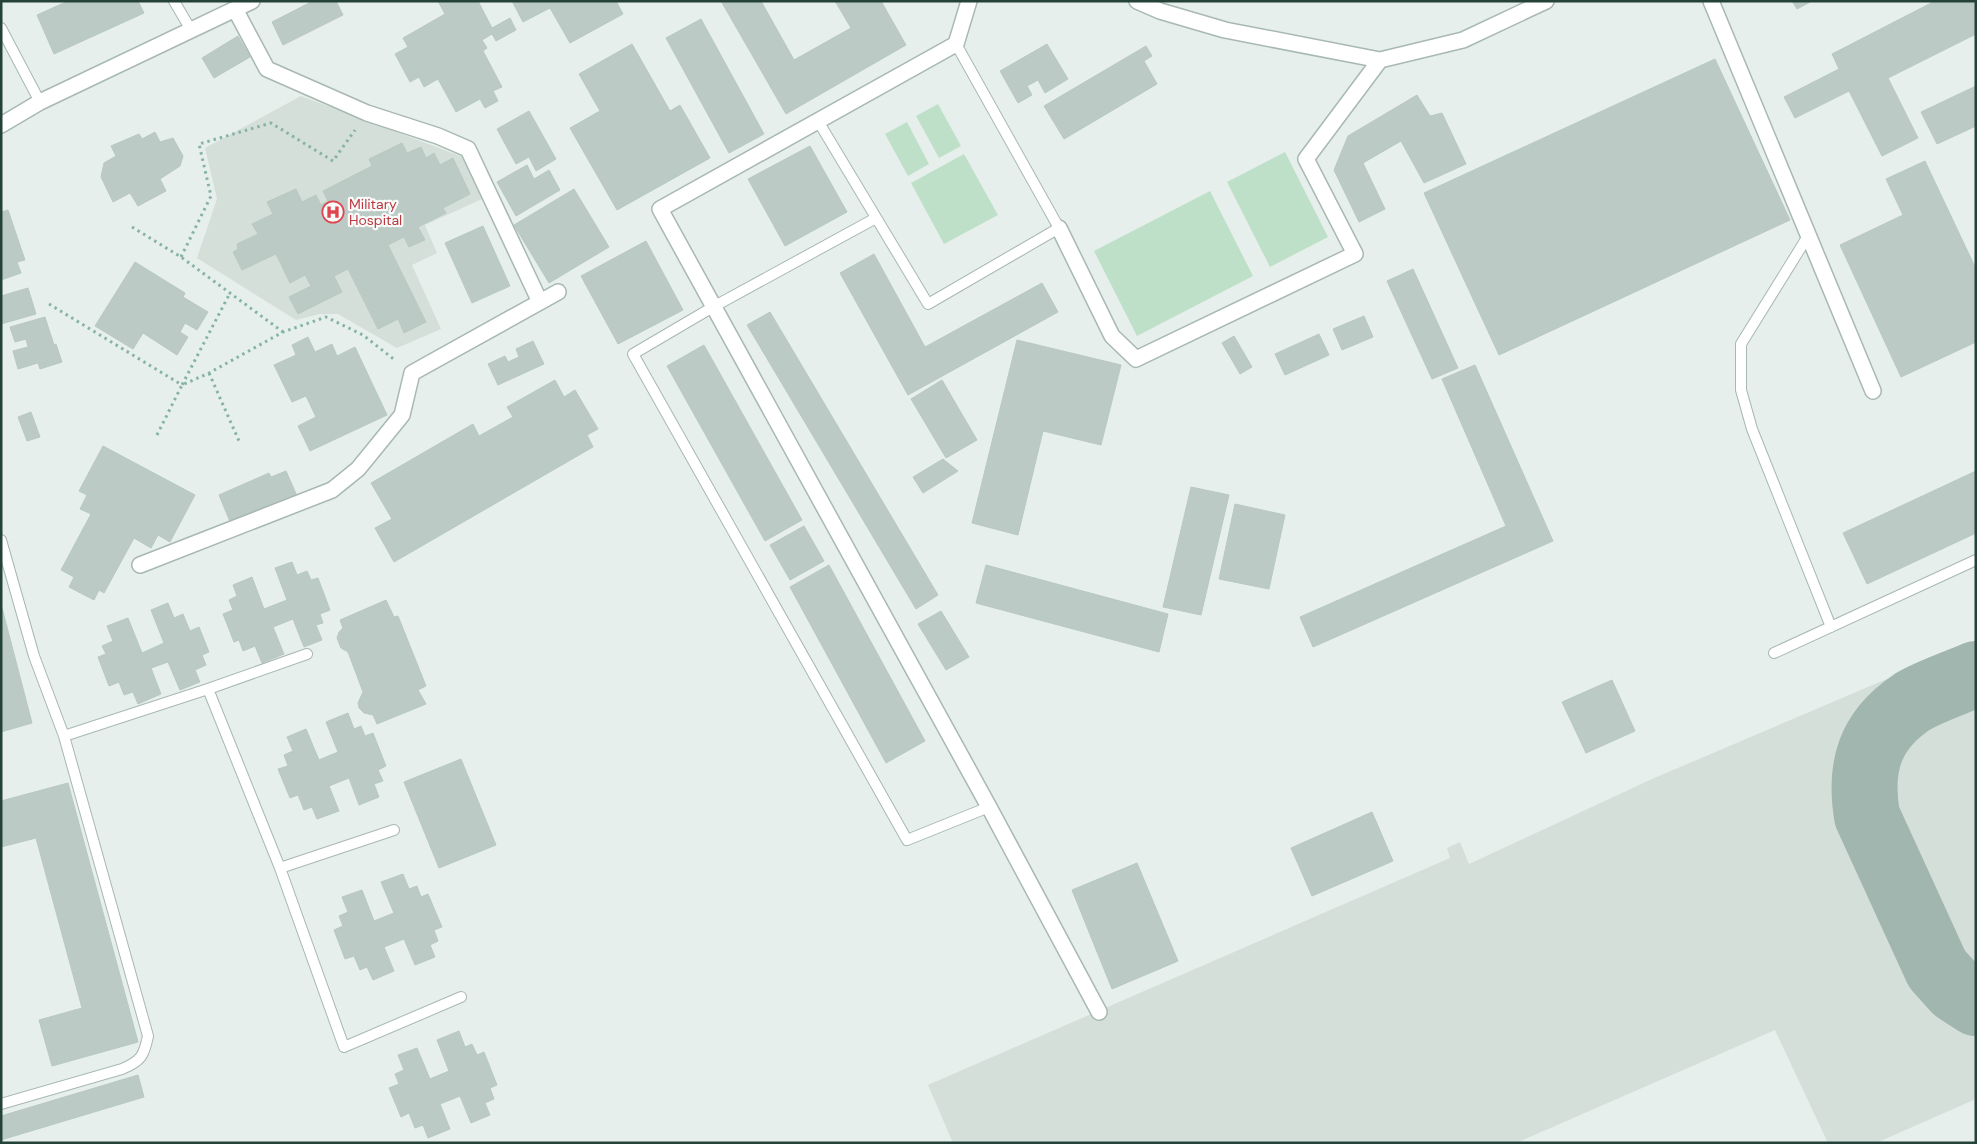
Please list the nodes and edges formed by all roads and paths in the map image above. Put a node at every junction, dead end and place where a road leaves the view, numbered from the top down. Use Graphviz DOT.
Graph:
graph roads {
  1 [pos="174,1"];
  2 [pos="252,1"];
  3 [pos="969,1"];
  4 [pos="1137,1"];
  5 [pos="1546,1"];
  6 [pos="1711,1"];
  7 [pos="235,9"];
  8 [pos="1,28"];
  9 [pos="191,30"];
  10 [pos="956,44"];
  11 [pos="1380,60"];
  12 [pos="40,102"];
  13 [pos="367,112"];
  14 [pos="818,121"];
  15 [pos="1,125"];
  16 [pos="876,218"];
  17 [pos="132,227"];
  18 [pos="1059,228"];
  19 [pos="1808,236"];
  20 [pos="181,257"];
  21 [pos="558,292"];
  22 [pos="230,293"];
  23 [pos="540,302"];
  24 [pos="49,304"];
  25 [pos="713,306"];
  26 [pos="282,332"];
  27 [pos="209,373"];
  28 [pos="412,374"];
  29 [pos="182,385"];
  30 [pos="1873,391"];
  31 [pos="157,435"];
  32 [pos="239,441"];
  33 [pos="1,540"];
  34 [pos="1976,560"];
  35 [pos="140,565"];
  36 [pos="1831,627"];
  37 [pos="1774,653"];
  38 [pos="307,654"];
  39 [pos="208,689"];
  40 [pos="64,736"];
  41 [pos="989,807"];
  42 [pos="394,830"];
  43 [pos="280,868"];
  44 [pos="461,997"];
  45 [pos="1099,1012"];
  46 [pos="1,1104"];
  1 -- 9 [label="lane"];
  2 -- 7 [label="street"];
  3 -- 10 [label="street"];
  4 -- 11 [label="street"];
  5 -- 11 [label="street"];
  6 -- 19 [label="street"];
  7 -- 9 [label="street"];
  7 -- 13 [label="street"];
  8 -- 12 [label="lane"];
  9 -- 12 [label="street"];
  10 -- 14 [label="street"];
  10 -- 18 [label="lane"];
  11 -- 18 [label="street"];
  12 -- 15 [label="street"];
  13 -- 20 [label="path"];
  13 -- 23 [label="street"];
  14 -- 16 [label="lane"];
  14 -- 25 [label="street"];
  16 -- 18 [label="lane"];
  16 -- 25 [label="lane"];
  17 -- 20 [label="path"];
  19 -- 30 [label="street"];
  19 -- 36 [label="lane"];
  20 -- 22 [label="path"];
  21 -- 23 [label="street"];
  22 -- 26 [label="path"];
  22 -- 29 [label="path"];
  23 -- 28 [label="street"];
  24 -- 29 [label="path"];
  25 -- 41 [label="street"];
  25 -- 41 [label="lane"];
  26 -- 27 [label="path"];
  26 -- 28 [label="path"];
  27 -- 29 [label="path"];
  27 -- 32 [label="path"];
  28 -- 35 [label="street"];
  29 -- 31 [label="path"];
  33 -- 40 [label="lane"];
  34 -- 36 [label="lane"];
  36 -- 37 [label="lane"];
  38 -- 39 [label="lane"];
  39 -- 40 [label="lane"];
  39 -- 43 [label="lane"];
  40 -- 46 [label="lane"];
  41 -- 45 [label="street"];
  42 -- 43 [label="lane"];
  43 -- 44 [label="lane"];
}
